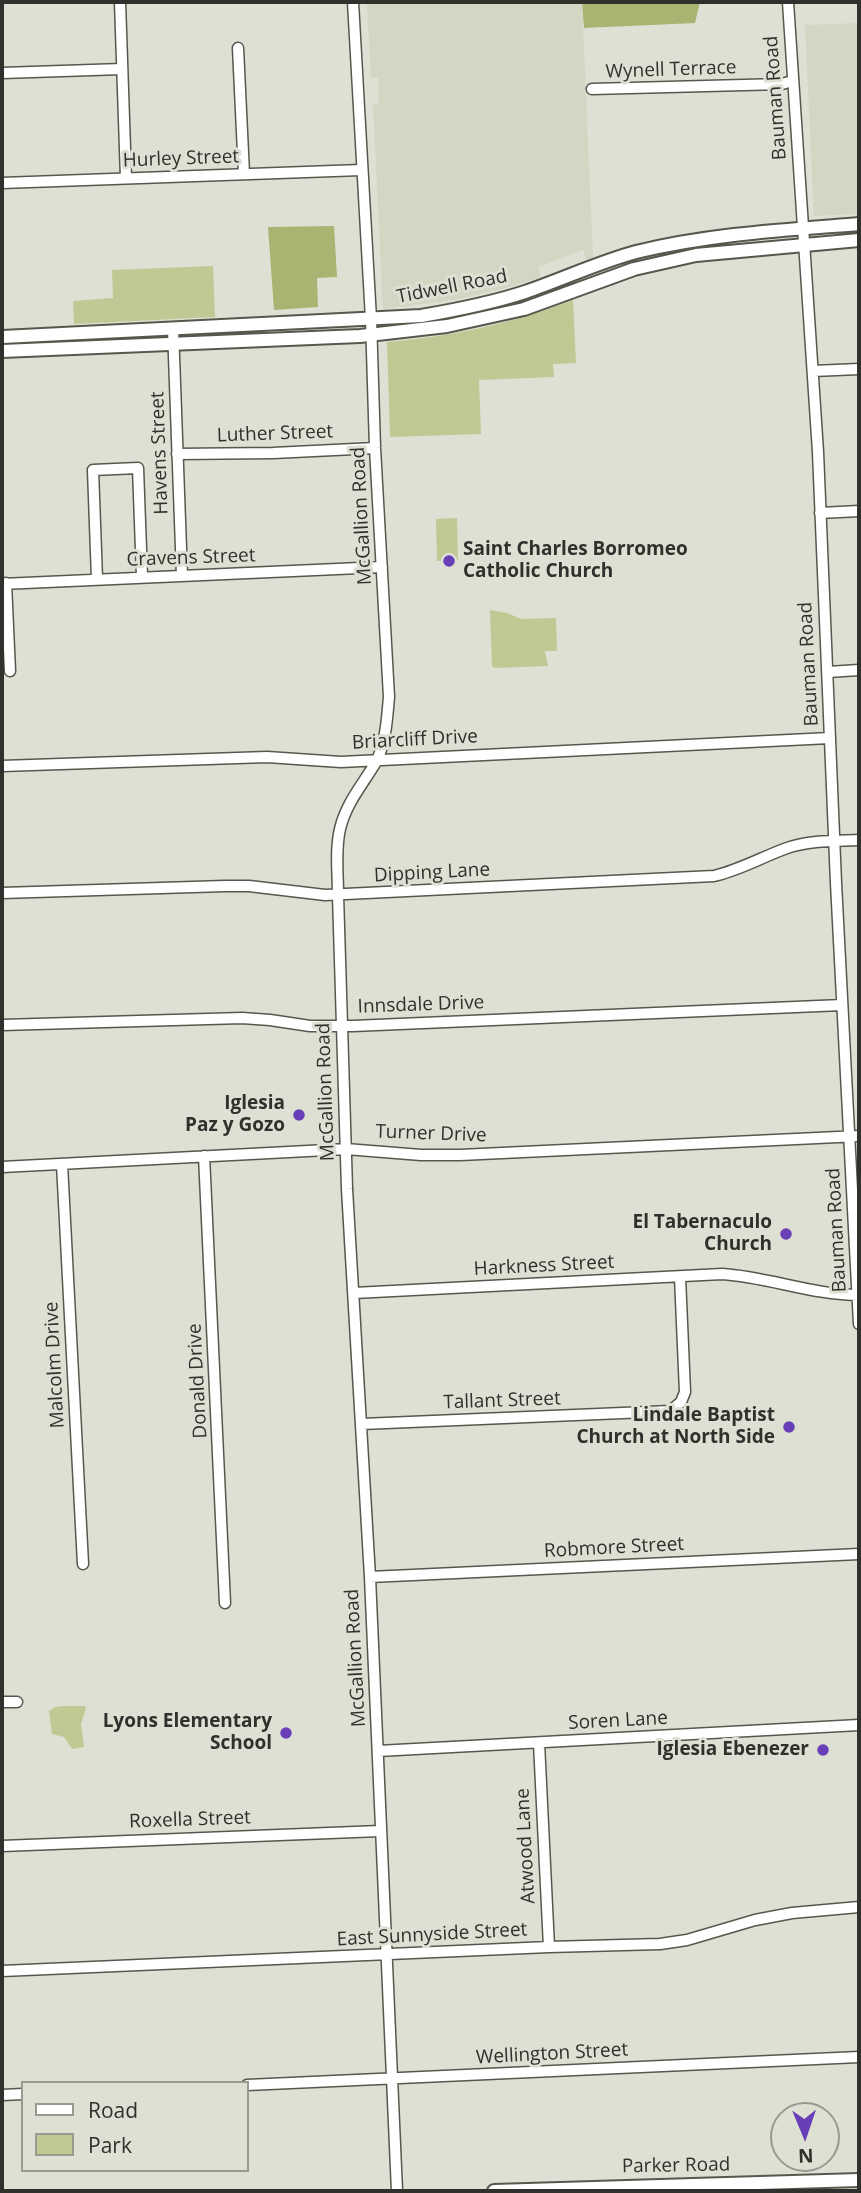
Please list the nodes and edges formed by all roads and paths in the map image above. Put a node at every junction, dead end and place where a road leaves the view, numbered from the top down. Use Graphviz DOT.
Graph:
graph roads {
  1 [pos="120,2"];
  2 [pos="353,2"];
  3 [pos="788,2"];
  4 [pos="238,48"];
  5 [pos="122,69"];
  6 [pos="2,73"];
  7 [pos="792,82"];
  8 [pos="592,89"];
  9 [pos="361,170"];
  10 [pos="244,174"];
  11 [pos="126,178"];
  12 [pos="2,183"];
  13 [pos="859,224"];
  14 [pos="803,228"];
  15 [pos="694,239"];
  16 [pos="859,240"];
  17 [pos="804,244"];
  18 [pos="696,255"];
  19 [pos="578,272"];
  20 [pos="579,290"];
  21 [pos="488,302"];
  22 [pos="492,317"];
  23 [pos="371,319"];
  24 [pos="173,329"];
  25 [pos="371,335"];
  26 [pos="33,336"];
  27 [pos="2,337"];
  28 [pos="174,344"];
  29 [pos="34,349"];
  30 [pos="2,351"];
  31 [pos="859,369"];
  32 [pos="813,371"];
  33 [pos="375,447"];
  34 [pos="177,454"];
  35 [pos="859,511"];
  36 [pos="820,513"];
  37 [pos="382,567"];
  38 [pos="182,576"];
  39 [pos="142,578"];
  40 [pos="97,579"];
  41 [pos="4,583"];
  42 [pos="859,670"];
  43 [pos="10,671"];
  44 [pos="828,672"];
  45 [pos="830,738"];
  46 [pos="378,759"];
  47 [pos="2,766"];
  48 [pos="859,840"];
  49 [pos="834,841"];
  50 [pos="2,893"];
  51 [pos="338,895"];
  52 [pos="842,1005"];
  53 [pos="2,1025"];
  54 [pos="341,1026"];
  55 [pos="854,1136"];
  56 [pos="346,1149"];
  57 [pos="204,1156"];
  58 [pos="62,1164"];
  59 [pos="2,1167"];
  60 [pos="680,1276"];
  61 [pos="354,1293"];
  62 [pos="858,1295"];
  63 [pos="859,1324"];
  64 [pos="362,1424"];
  65 [pos="859,1554"];
  66 [pos="83,1564"];
  67 [pos="370,1577"];
  68 [pos="225,1603"];
  69 [pos="2,1702"];
  70 [pos="17,1702"];
  71 [pos="859,1725"];
  72 [pos="539,1743"];
  73 [pos="378,1751"];
  74 [pos="380,1831"];
  75 [pos="2,1846"];
  76 [pos="859,1907"];
  77 [pos="549,1947"];
  78 [pos="386,1955"];
  79 [pos="2,1971"];
  80 [pos="859,2057"];
  81 [pos="392,2079"];
  82 [pos="248,2085"];
  83 [pos="21,2094"];
  84 [pos="2,2095"];
  85 [pos="859,2180"];
  86 [pos="761,2187"];
  87 [pos="585,2189"];
  88 [pos="397,2191"];
  89 [pos="494,2191"];
  1 -- 5 [label="street"];
  2 -- 9 [label="street, McGallion Road"];
  3 -- 7 [label="street, Bauman Road"];
  4 -- 10 [label="street"];
  5 -- 6 [label="street"];
  5 -- 11 [label="street"];
  7 -- 8 [label="street, Wynell Terrace"];
  7 -- 14 [label="street, Bauman Road"];
  9 -- 10 [label="street, Hurley Street"];
  9 -- 23 [label="street, McGallion Road"];
  10 -- 11 [label="street, Hurley Street"];
  11 -- 12 [label="street, Hurley Street"];
  13 -- 14 [label="main road, Tidwell Road"];
  14 -- 15 [label="main road, Tidwell Road"];
  14 -- 17 [label="street, Bauman Road"];
  15 -- 18 [label="main road"];
  15 -- 19 [label="main road, Tidwell Road"];
  16 -- 17 [label="main road, Tidwell Road"];
  17 -- 18 [label="main road, Tidwell Road"];
  17 -- 32 [label="street, Bauman Road"];
  18 -- 20 [label="main road, Tidwell Road"];
  19 -- 20 [label="main road"];
  19 -- 21 [label="main road, Tidwell Road"];
  20 -- 22 [label="main road, Tidwell Road"];
  21 -- 22 [label="main road"];
  21 -- 23 [label="main road, Tidwell Road"];
  22 -- 25 [label="main road, Tidwell Road"];
  23 -- 24 [label="main road, Tidwell Road"];
  23 -- 25 [label="street, McGallion Road"];
  24 -- 26 [label="main road, Tidwell Road"];
  24 -- 28 [label="street, Havens Street"];
  25 -- 28 [label="main road, Tidwell Road"];
  25 -- 33 [label="street, McGallion Road"];
  26 -- 27 [label="main road, Tidwell Road"];
  26 -- 29 [label="main road"];
  28 -- 29 [label="main road, Tidwell Road"];
  28 -- 34 [label="street, Havens Street"];
  29 -- 30 [label="main road, Tidwell Road"];
  31 -- 32 [label="street"];
  32 -- 36 [label="street, Bauman Road"];
  33 -- 34 [label="street, Luther Street"];
  33 -- 37 [label="street, McGallion Road"];
  34 -- 38 [label="street, Havens Street"];
  35 -- 36 [label="street"];
  36 -- 44 [label="street, Bauman Road"];
  37 -- 38 [label="street, Cravens Street"];
  37 -- 46 [label="street, McGallion Road"];
  38 -- 39 [label="street, Cravens Street"];
  39 -- 40 [label="street, Cravens Street"];
  39 -- 40 [label="street"];
  40 -- 41 [label="street, Cravens Street"];
  41 -- 43 [label="street"];
  42 -- 44 [label="street"];
  44 -- 45 [label="street, Bauman Road"];
  45 -- 46 [label="street, Briarcliff Drive"];
  45 -- 49 [label="street, Bauman Road"];
  46 -- 47 [label="street, Briarcliff Drive"];
  46 -- 51 [label="street, McGallion Road"];
  48 -- 49 [label="street, Dipping Lane"];
  49 -- 51 [label="street, Dipping Lane"];
  49 -- 52 [label="street, Bauman Road"];
  50 -- 51 [label="street, Dipping Lane"];
  51 -- 54 [label="street, McGallion Road"];
  52 -- 54 [label="street, Innsdale Drive"];
  52 -- 55 [label="street, Bauman Road"];
  53 -- 54 [label="street, Innsdale Drive"];
  54 -- 56 [label="street, McGallion Road"];
  55 -- 56 [label="street, Turner Drive"];
  55 -- 62 [label="street, Bauman Road"];
  56 -- 57 [label="street, Turner Drive"];
  56 -- 61 [label="street, McGallion Road"];
  57 -- 58 [label="street, Turner Drive"];
  57 -- 68 [label="street, Donald Drive"];
  58 -- 59 [label="street, Turner Drive"];
  58 -- 66 [label="street, Malcolm Drive"];
  60 -- 61 [label="street, Harkness Street"];
  60 -- 62 [label="street, Harkness Street"];
  60 -- 64 [label="street, Tallant Street"];
  61 -- 64 [label="street, McGallion Road"];
  62 -- 63 [label="street, Bauman Road"];
  64 -- 67 [label="street, McGallion Road"];
  65 -- 67 [label="street, Robmore Street"];
  67 -- 73 [label="street, McGallion Road"];
  69 -- 70 [label="street"];
  71 -- 72 [label="street, Soren Lane"];
  72 -- 73 [label="street, Soren Lane"];
  72 -- 77 [label="street, Atwood Lane"];
  73 -- 74 [label="street, McGallion Road"];
  74 -- 75 [label="street, Roxella Street"];
  74 -- 78 [label="street, McGallion Road"];
  76 -- 77 [label="street, East Sunnyside Street"];
  77 -- 78 [label="street, East Sunnyside Street"];
  78 -- 79 [label="street, East Sunnyside Street"];
  78 -- 81 [label="street, McGallion Road"];
  80 -- 81 [label="street, Wellington Street"];
  81 -- 82 [label="street, Wellington Street"];
  81 -- 88 [label="street, McGallion Road"];
  83 -- 84 [label="street"];
  85 -- 86 [label="main road, Parker Road"];
  86 -- 87 [label="main road, Parker Road"];
  87 -- 89 [label="main road, Parker Road"];
}
